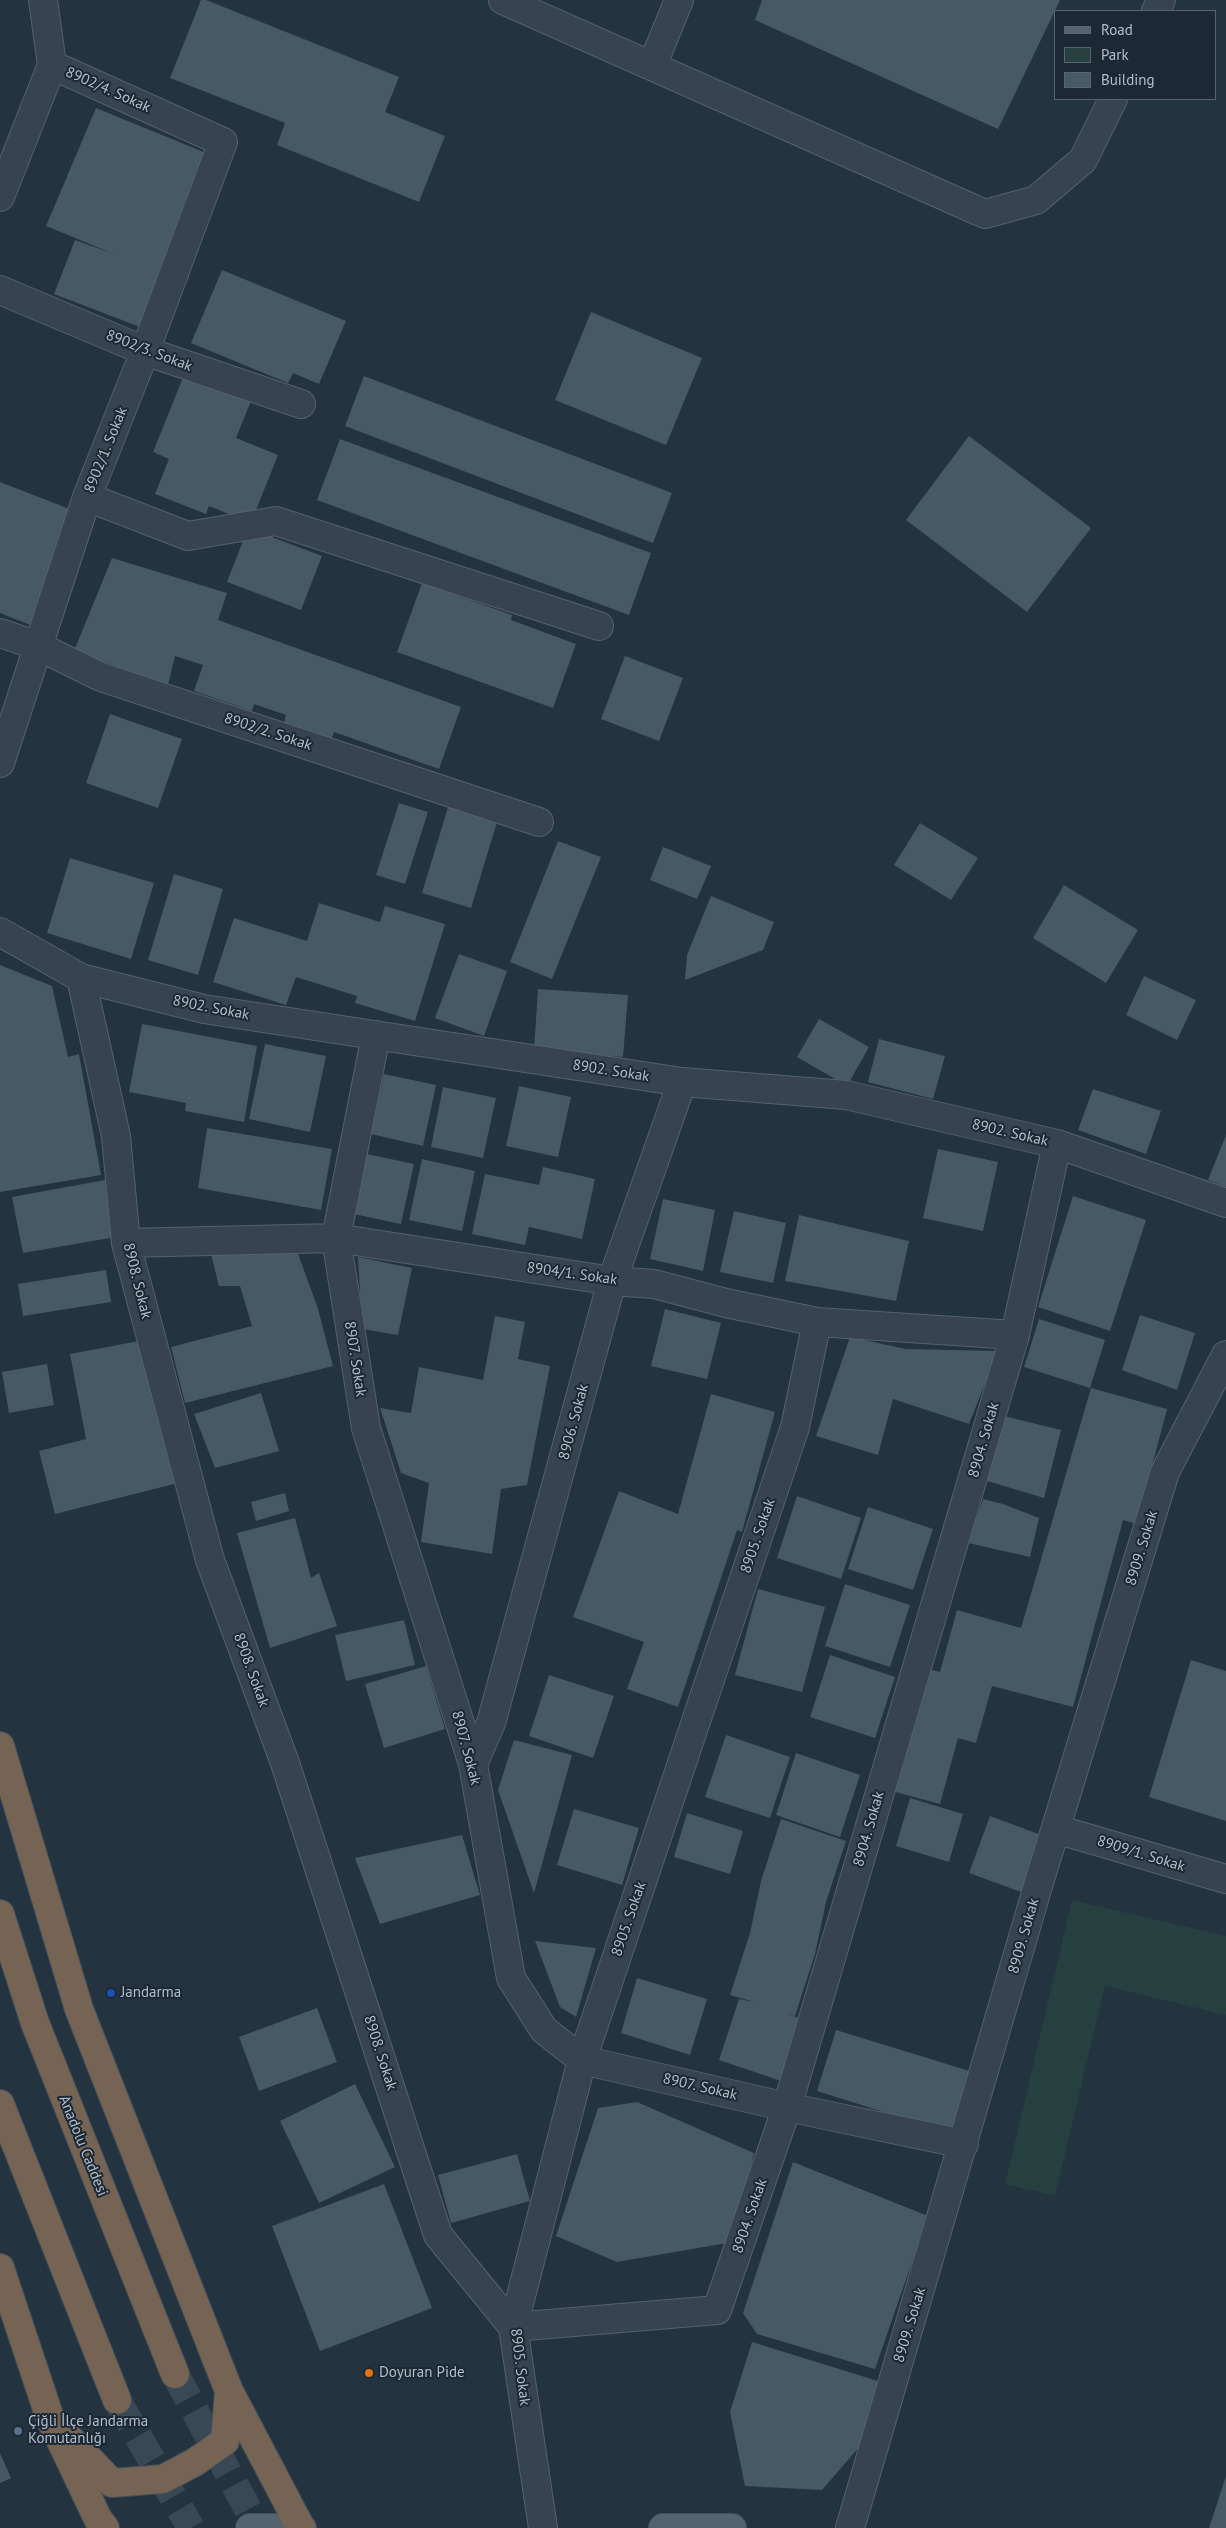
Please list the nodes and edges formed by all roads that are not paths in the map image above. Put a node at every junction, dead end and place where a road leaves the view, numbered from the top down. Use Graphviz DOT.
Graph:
graph roads {
  1 [pos="42,0"];
  2 [pos="503,0"];
  3 [pos="680,0"];
  4 [pos="52,65"];
  5 [pos="652,66"];
  6 [pos="1112,100"];
  7 [pos="224,142"];
  8 [pos="0,197"];
  9 [pos="0,290"];
  10 [pos="145,351"];
  11 [pos="301,404"];
  12 [pos="87,497"];
  13 [pos="599,626"];
  14 [pos="0,633"];
  15 [pos="38,646"];
  16 [pos="0,762"];
  17 [pos="539,822"];
  18 [pos="0,932"];
  19 [pos="81,978"];
  20 [pos="376,1035"];
  21 [pos="682,1082"];
  22 [pos="1057,1144"];
  23 [pos="1226,1203"];
  24 [pos="336,1238"];
  25 [pos="126,1243"];
  26 [pos="612,1281"];
  27 [pos="817,1322"];
  28 [pos="1015,1335"];
  29 [pos="1226,1355"];
  30 [pos="0,1746"];
  31 [pos="473,1764"];
  32 [pos="1056,1829"];
  33 [pos="1226,1879"];
  34 [pos="0,1914"];
  35 [pos="582,2060"];
  36 [pos="0,2104"];
  37 [pos="786,2107"];
  38 [pos="964,2144"];
  39 [pos="0,2268"];
  40 [pos="513,2327"];
  41 [pos="175,2374"];
  42 [pos="230,2391"];
  43 [pos="116,2400"];
  44 [pos="50,2418"];
  45 [pos="104,2528"];
  46 [pos="250,2528"];
  47 [pos="301,2528"];
  48 [pos="543,2528"];
  49 [pos="663,2528"];
  50 [pos="732,2528"];
  51 [pos="850,2528"];
  1 -- 4 [label="street, 8902/4. Sokak"];
  2 -- 5 [label="street"];
  3 -- 5 [label="street"];
  4 -- 7 [label="street, 8902/4. Sokak"];
  4 -- 8 [label="street"];
  5 -- 6 [label="street"];
  7 -- 10 [label="street, 8902/1. Sokak"];
  9 -- 10 [label="street, 8902/3. Sokak"];
  10 -- 11 [label="street, 8902/3. Sokak"];
  10 -- 12 [label="street, 8902/1. Sokak"];
  12 -- 13 [label="street"];
  12 -- 15 [label="street, 8902/1. Sokak"];
  14 -- 15 [label="street, 8902/2. Sokak"];
  15 -- 16 [label="street, 8902/1. Sokak"];
  15 -- 17 [label="street, 8902/2. Sokak"];
  18 -- 19 [label="street, 8902. Sokak"];
  19 -- 20 [label="street, 8902. Sokak"];
  19 -- 25 [label="street, 8908. Sokak"];
  20 -- 21 [label="street, 8902. Sokak"];
  20 -- 24 [label="street, 8907. Sokak"];
  21 -- 22 [label="street, 8902. Sokak"];
  21 -- 26 [label="street, 8906. Sokak"];
  22 -- 23 [label="street, 8902. Sokak"];
  22 -- 28 [label="street, 8904. Sokak"];
  24 -- 25 [label="street, 8904/1. Sokak"];
  24 -- 26 [label="street, 8904/1. Sokak"];
  24 -- 31 [label="street, 8907. Sokak"];
  25 -- 40 [label="street, 8908. Sokak"];
  26 -- 27 [label="street, 8904/1. Sokak"];
  26 -- 31 [label="street, 8906. Sokak"];
  27 -- 28 [label="street, 8904/1. Sokak"];
  27 -- 35 [label="street, 8905. Sokak"];
  28 -- 37 [label="street, 8904. Sokak"];
  29 -- 32 [label="street, 8909. Sokak"];
  30 -- 42 [label="highway"];
  31 -- 35 [label="street, 8907. Sokak"];
  32 -- 33 [label="street, 8909/1. Sokak"];
  32 -- 38 [label="street, 8909. Sokak"];
  34 -- 41 [label="highway, Anadolu Caddesi"];
  35 -- 37 [label="street, 8907. Sokak"];
  35 -- 40 [label="street, 8905. Sokak"];
  36 -- 43 [label="highway"];
  37 -- 38 [label="street, 8907. Sokak"];
  37 -- 40 [label="street, 8904. Sokak"];
  38 -- 51 [label="street, 8909. Sokak"];
  39 -- 44 [label="highway"];
  40 -- 48 [label="street, 8905. Sokak"];
  42 -- 44 [label="highway"];
  42 -- 47 [label="highway"];
  44 -- 45 [label="highway"];
  46 -- 47 [label="main road"];
  49 -- 50 [label="main road"];
}
